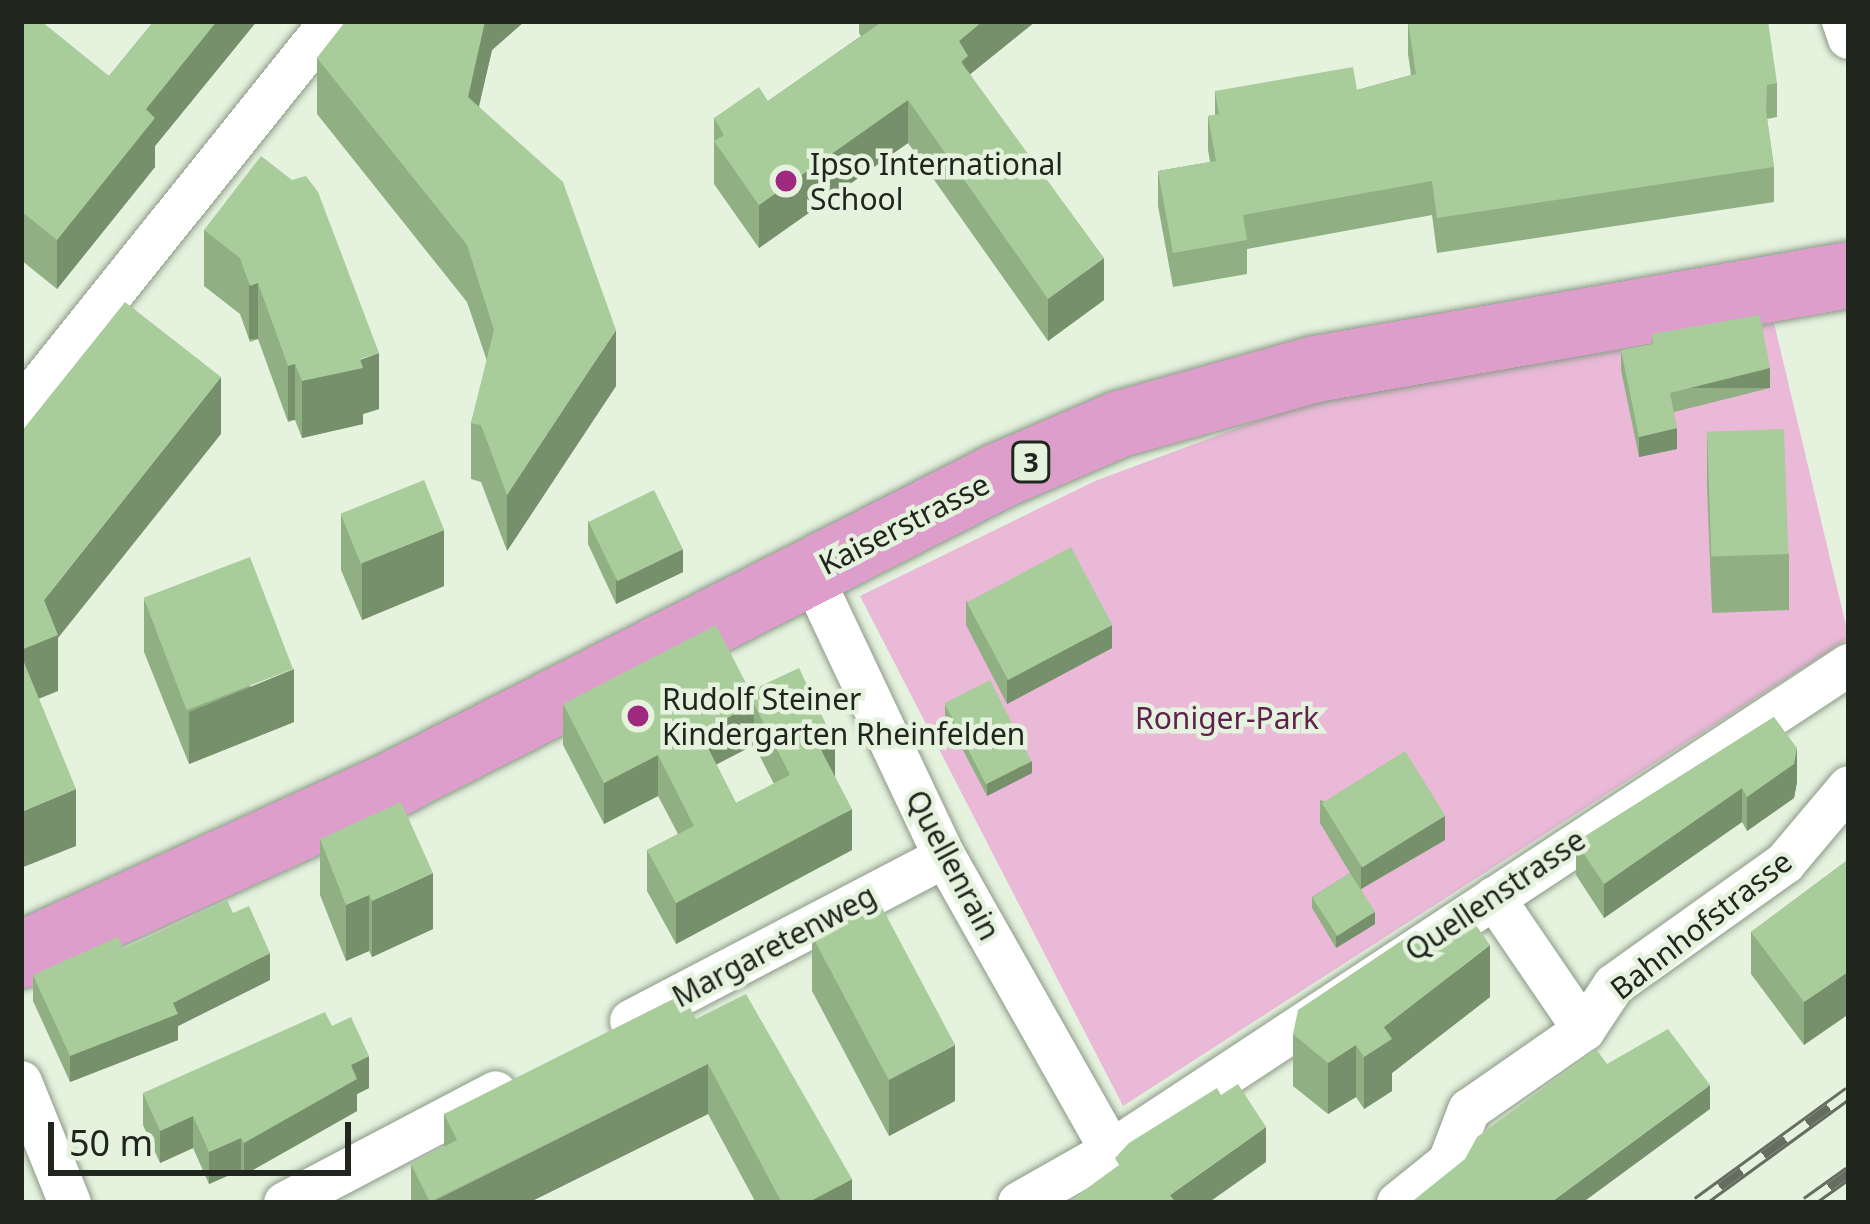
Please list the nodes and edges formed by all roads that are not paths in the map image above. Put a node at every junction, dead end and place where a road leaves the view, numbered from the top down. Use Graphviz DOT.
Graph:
graph roads {
  1 [pos="331,21"];
  2 [pos="1843,21"];
  3 [pos="1849,38"];
  4 [pos="1849,275"];
  5 [pos="21,407"];
  6 [pos="809,572"];
  7 [pos="1849,665"];
  8 [pos="1849,787"];
  9 [pos="945,856"];
  10 [pos="1494,898"];
  11 [pos="21,955"];
  12 [pos="1584,1030"];
  13 [pos="594,1041"];
  14 [pos="532,1073"];
  15 [pos="21,1082"];
  16 [pos="1111,1151"];
  17 [pos="70,1203"];
  18 [pos="285,1203"];
  19 [pos="1019,1203"];
  20 [pos="1398,1203"];
  1 -- 5 [label="street"];
  2 -- 3 [label="street"];
  4 -- 6 [label="main road, Kaiserstrasse / 3"];
  6 -- 9 [label="street, Quellenrain"];
  6 -- 11 [label="main road, Kaiserstrasse / 3"];
  7 -- 10 [label="street, Quellenstrasse"];
  8 -- 12 [label="street, Bahnhofstrasse"];
  9 -- 13 [label="street, Margaretenweg"];
  9 -- 16 [label="street, Quellenrain"];
  10 -- 12 [label="street"];
  10 -- 16 [label="street, Quellenstrasse"];
  12 -- 20 [label="street, Bahnhofstrasse"];
  14 -- 18 [label="street"];
  15 -- 17 [label="street"];
  16 -- 19 [label="street, Quellenstrasse"];
}
